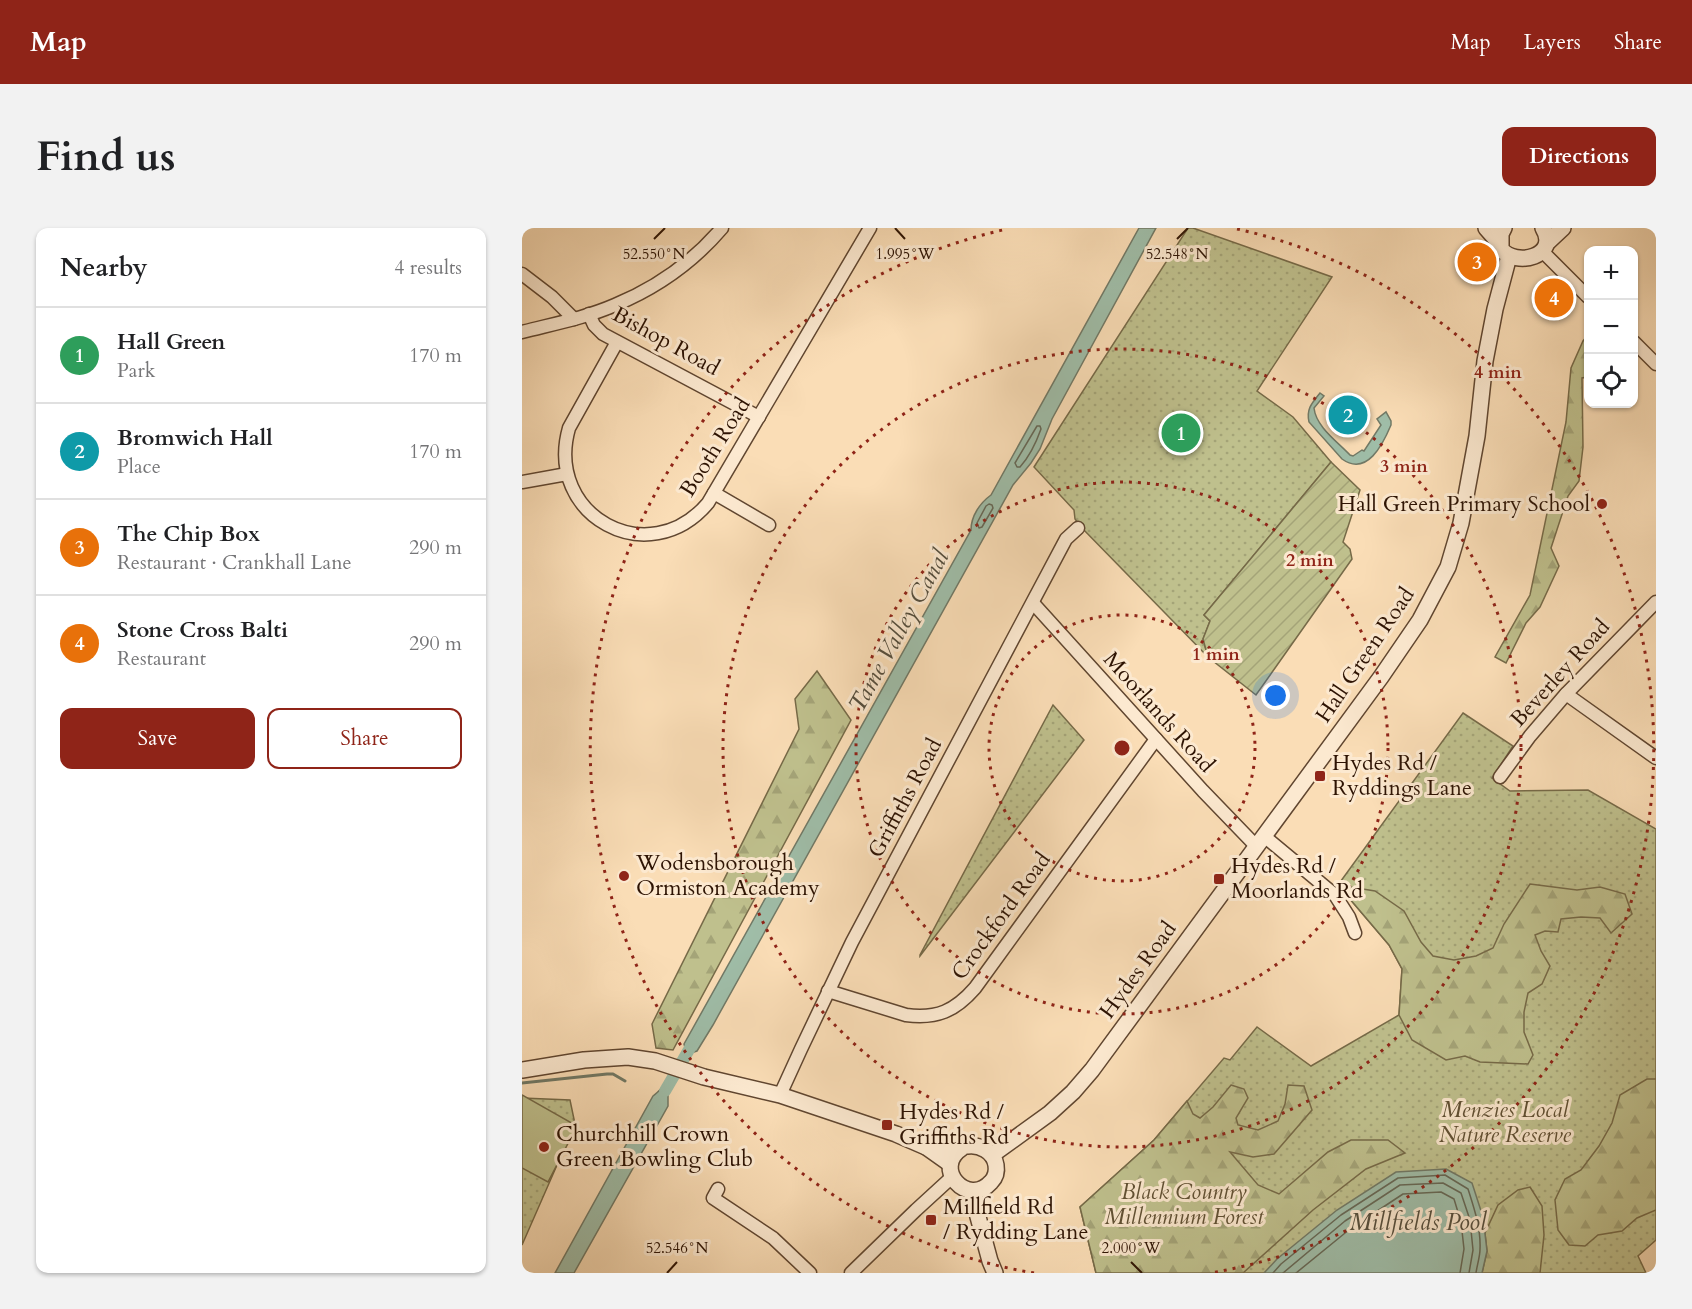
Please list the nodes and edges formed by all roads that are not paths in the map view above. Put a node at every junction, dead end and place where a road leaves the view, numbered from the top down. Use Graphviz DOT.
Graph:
graph roads {
  1 [pos="722,228"];
  2 [pos="870,228"];
  3 [pos="1486,228"];
  4 [pos="1504,228"];
  5 [pos="1563,228"];
  6 [pos="1544,241"];
  7 [pos="1505,250"];
  8 [pos="522,274"];
  9 [pos="1584,292"];
  10 [pos="589,314"];
  11 [pos="574,319"];
  12 [pos="522,332"];
  13 [pos="617,342"];
  14 [pos="1638,346"];
  15 [pos="1656,364"];
  16 [pos="759,417"];
  17 [pos="567,474"];
  18 [pos="522,482"];
  19 [pos="714,493"];
  20 [pos="769,525"];
  21 [pos="1078,528"];
  22 [pos="1656,602"];
  23 [pos="1033,603"];
  24 [pos="1566,694"];
  25 [pos="1156,739"];
  26 [pos="1656,758"];
  27 [pos="1500,777"];
  28 [pos="1297,790"];
  29 [pos="1260,842"];
  30 [pos="1355,933"];
  31 [pos="828,990"];
  32 [pos="522,1070"];
  33 [pos="780,1095"];
  34 [pos="926,1147"];
  35 [pos="962,1148"];
  36 [pos="992,1155"];
  37 [pos="951,1170"];
  38 [pos="718,1189"];
  39 [pos="971,1191"];
  40 [pos="854,1272"];
  41 [pos="810,1273"];
  42 [pos="995,1273"];
  1 -- 10 [label="street"];
  2 -- 16 [label="street, Booth Road"];
  3 -- 7 [label="street"];
  4 -- 7 [label="street, Hall Green Road"];
  5 -- 6 [label="street"];
  6 -- 7 [label="street"];
  6 -- 9 [label="street"];
  7 -- 28 [label="street, Hall Green Road"];
  8 -- 11 [label="street"];
  10 -- 11 [label="street"];
  10 -- 13 [label="street, Bishop Road"];
  11 -- 12 [label="street"];
  13 -- 16 [label="street, Bishop Road"];
  13 -- 17 [label="street, Booth Road"];
  14 -- 15 [label="street"];
  16 -- 19 [label="street, Booth Road"];
  17 -- 18 [label="street"];
  17 -- 19 [label="street, Booth Road"];
  19 -- 20 [label="street"];
  21 -- 23 [label="street, Griffiths Road"];
  22 -- 24 [label="street, Beverley Road"];
  23 -- 25 [label="street, Moorlands Road"];
  23 -- 31 [label="street, Griffiths Road"];
  24 -- 26 [label="street"];
  24 -- 27 [label="street, Beverley Road"];
  25 -- 29 [label="street, Moorlands Road"];
  25 -- 31 [label="street, Crockford Road"];
  28 -- 29 [label="street, Hydes Road"];
  29 -- 30 [label="street, Moorlands Road"];
  29 -- 36 [label="street, Hydes Road"];
  31 -- 33 [label="street, Griffiths Road"];
  32 -- 33 [label="street"];
  33 -- 34 [label="street"];
  34 -- 35 [label="street"];
  34 -- 37 [label="street"];
  35 -- 36 [label="street"];
  35 -- 37 [label="street"];
  36 -- 39 [label="street"];
  37 -- 39 [label="street"];
  37 -- 40 [label="street"];
  38 -- 41 [label="street"];
  39 -- 42 [label="street"];
}
